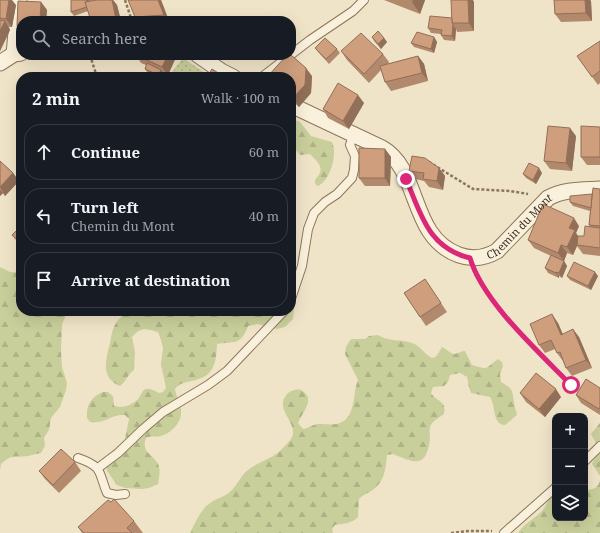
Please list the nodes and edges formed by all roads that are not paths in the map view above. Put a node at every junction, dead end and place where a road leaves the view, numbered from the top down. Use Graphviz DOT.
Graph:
graph roads {
  1 [pos="16,0"];
  2 [pos="364,0"];
  3 [pos="19,16"];
  4 [pos="296,51"];
  5 [pos="16,54"];
  6 [pos="205,60"];
  7 [pos="284,60"];
  8 [pos="0,63"];
  9 [pos="223,72"];
  10 [pos="268,72"];
  11 [pos="296,107"];
  12 [pos="352,135"];
  13 [pos="600,189"];
  14 [pos="296,284"];
  15 [pos="279,316"];
  16 [pos="600,446"];
  17 [pos="78,458"];
  18 [pos="588,458"];
  19 [pos="98,468"];
  20 [pos="552,491"];
  21 [pos="125,494"];
  22 [pos="505,532"];
  1 -- 3 [label="street"];
  2 -- 4 [label="lane"];
  5 -- 8 [label="street"];
  6 -- 9 [label="street"];
  7 -- 10 [label="lane"];
  11 -- 12 [label="street, Chemin du Mont"];
  12 -- 13 [label="street, Chemin du Mont"];
  12 -- 14 [label="lane"];
  15 -- 19 [label="lane"];
  16 -- 18 [label="lane"];
  17 -- 19 [label="lane"];
  19 -- 21 [label="lane"];
  20 -- 22 [label="lane"];
}
